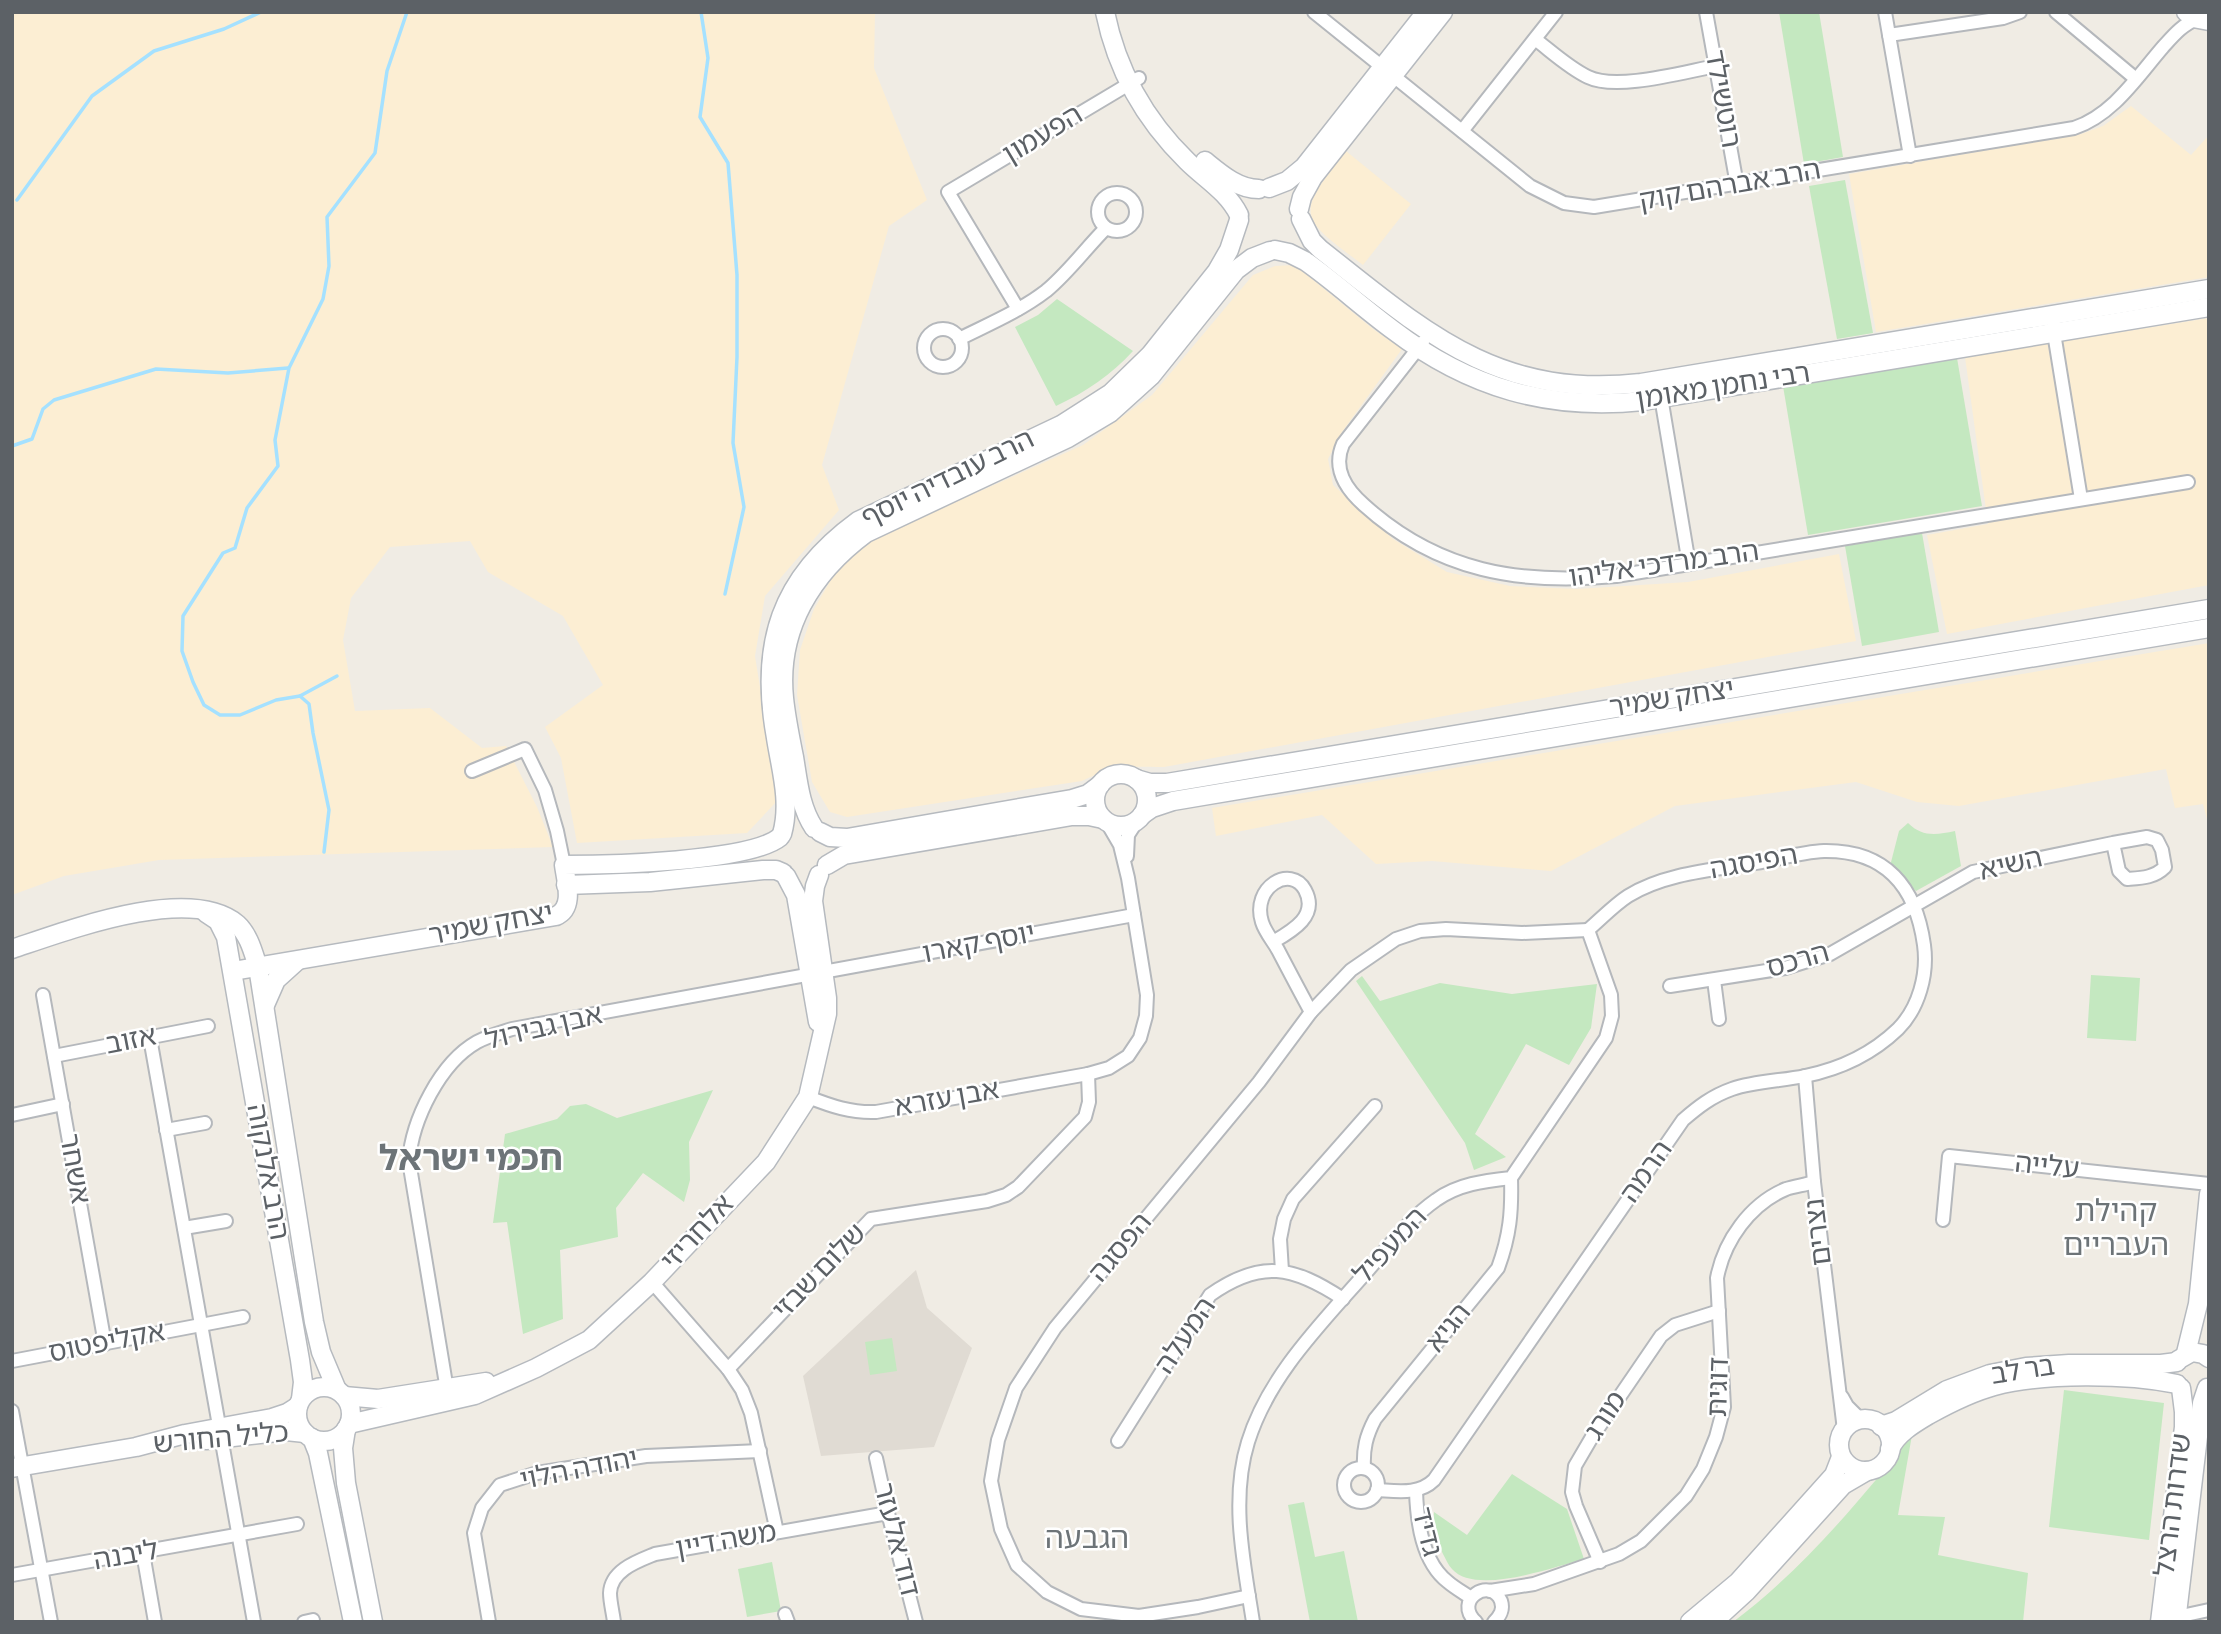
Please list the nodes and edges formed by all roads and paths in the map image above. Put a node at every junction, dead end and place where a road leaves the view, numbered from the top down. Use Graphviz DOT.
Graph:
graph roads {
  1 [pos="1105,12"];
  2 [pos="1117,12"];
  3 [pos="1314,12"];
  4 [pos="1426,12"];
  5 [pos="1443,12"];
  6 [pos="1556,12"];
  7 [pos="1706,12"];
  8 [pos="1885,12"];
  9 [pos="2020,12"];
  10 [pos="2056,12"];
  11 [pos="2198,16"];
  12 [pos="1889,35"];
  13 [pos="1535,39"];
  14 [pos="1716,66"];
  15 [pos="1388,72"];
  16 [pos="2136,79"];
  17 [pos="1134,81"];
  18 [pos="1462,131"];
  19 [pos="1910,156"];
  20 [pos="1737,185"];
  21 [pos="1264,188"];
  22 [pos="1300,214"];
  23 [pos="1239,217"];
  24 [pos="1106,228"];
  25 [pos="1273,250"];
  26 [pos="2209,289"];
  27 [pos="2209,307"];
  28 [pos="1018,309"];
  29 [pos="2052,324"];
  30 [pos="960,339"];
  31 [pos="1424,341"];
  32 [pos="1660,389"];
  33 [pos="2188,482"];
  34 [pos="2081,499"];
  35 [pos="1689,564"];
  36 [pos="2209,609"];
  37 [pos="2209,628"];
  38 [pos="472,771"];
  39 [pos="1136,779"];
  40 [pos="1100,785"];
  41 [pos="1140,818"];
  42 [pos="1105,820"];
  43 [pos="817,830"];
  44 [pos="781,836"];
  45 [pos="2113,843"];
  46 [pos="564,865"];
  47 [pos="823,870"];
  48 [pos="785,874"];
  49 [pos="1128,878"];
  50 [pos="566,885"];
  51 [pos="1915,904"];
  52 [pos="191,907"];
  53 [pos="1134,915"];
  54 [pos="1588,930"];
  55 [pos="1273,942"];
  56 [pos="12,949"];
  57 [pos="300,960"];
  58 [pos="258,967"];
  59 [pos="233,971"];
  60 [pos="818,975"];
  61 [pos="1714,980"];
  62 [pos="1670,986"];
  63 [pos="43,995"];
  64 [pos="265,1005"];
  65 [pos="1311,1012"];
  66 [pos="1719,1019"];
  67 [pos="208,1026"];
  68 [pos="150,1038"];
  69 [pos="54,1056"];
  70 [pos="1088,1074"];
  71 [pos="1805,1076"];
  72 [pos="808,1097"];
  73 [pos="63,1104"];
  74 [pos="1375,1106"];
  75 [pos="12,1115"];
  76 [pos="205,1123"];
  77 [pos="166,1130"];
  78 [pos="1511,1178"];
  79 [pos="1814,1182"];
  80 [pos="2209,1184"];
  81 [pos="2209,1194"];
  82 [pos="1943,1220"];
  83 [pos="226,1221"];
  84 [pos="184,1228"];
  85 [pos="1282,1271"];
  86 [pos="652,1283"];
  87 [pos="2209,1283"];
  88 [pos="1343,1299"];
  89 [pos="1719,1311"];
  90 [pos="243,1317"];
  91 [pos="201,1325"];
  92 [pos="105,1343"];
  93 [pos="2194,1357"];
  94 [pos="12,1361"];
  95 [pos="728,1369"];
  96 [pos="2179,1386"];
  97 [pos="1837,1388"];
  98 [pos="2208,1388"];
  99 [pos="341,1393"];
  100 [pos="448,1396"];
  101 [pos="300,1403"];
  102 [pos="12,1410"];
  103 [pos="1861,1420"];
  104 [pos="348,1426"];
  105 [pos="1881,1426"];
  106 [pos="1844,1430"];
  107 [pos="220,1433"];
  108 [pos="308,1435"];
  109 [pos="1118,1441"];
  110 [pos="1890,1449"];
  111 [pos="760,1451"];
  112 [pos="1842,1457"];
  113 [pos="876,1458"];
  114 [pos="17,1467"];
  115 [pos="1364,1468"];
  116 [pos="1867,1471"];
  117 [pos="1377,1490"];
  118 [pos="1416,1491"];
  119 [pos="888,1513"];
  120 [pos="298,1524"];
  121 [pos="777,1532"];
  122 [pos="239,1535"];
  123 [pos="143,1553"];
  124 [pos="1600,1562"];
  125 [pos="41,1570"];
  126 [pos="12,1575"];
  127 [pos="1534,1584"];
  128 [pos="1490,1591"];
  129 [pos="1249,1596"];
  130 [pos="1471,1598"];
  131 [pos="2209,1610"];
  132 [pos="1498,1617"];
  133 [pos="2168,1620"];
  134 [pos="51,1622"];
  135 [pos="155,1622"];
  136 [pos="254,1622"];
  137 [pos="353,1622"];
  138 [pos="373,1622"];
  139 [pos="489,1622"];
  140 [pos="614,1622"];
  141 [pos="916,1622"];
  142 [pos="1252,1622"];
  143 [pos="1476,1622"];
  144 [pos="1690,1622"];
  145 [pos="1713,1622"];
  1 -- 17 [label="street"];
  2 -- 17 [label="street"];
  3 -- 15 [label="street, הרב אברהם קוק"];
  4 -- 15 [label="street"];
  5 -- 15 [label="street"];
  6 -- 13 [label="street"];
  7 -- 14 [label="street, רוטשילד"];
  8 -- 12 [label="street"];
  9 -- 12 [label="street"];
  10 -- 16 [label="street"];
  11 -- 16 [label="street, הרב אברהם קוק"];
  12 -- 19 [label="street"];
  13 -- 14 [label="street"];
  13 -- 18 [label="street"];
  14 -- 20 [label="street, רוטשילד"];
  15 -- 18 [label="street, הרב אברהם קוק"];
  15 -- 21 [label="street"];
  15 -- 22 [label="street"];
  16 -- 19 [label="street, הרב אברהם קוק"];
  17 -- 21 [label="street"];
  17 -- 23 [label="street"];
  17 -- 28 [label="street, הפעמון"];
  18 -- 20 [label="street, הרב אברהם קוק"];
  19 -- 20 [label="street, הרב אברהם קוק"];
  21 -- 22 [label="street"];
  21 -- 23 [label="street"];
  22 -- 25 [label="street"];
  22 -- 31 [label="street, רבי נחמן מאומן"];
  23 -- 25 [label="street"];
  23 -- 44 [label="street, הרב עובדיה יוסף"];
  24 -- 28 [label="street"];
  25 -- 31 [label="street, רבי נחמן מאומן"];
  25 -- 43 [label="street, הרב עובדיה יוסף"];
  26 -- 29 [label="street, רבי נחמן מאומן"];
  27 -- 29 [label="street, רבי נחמן מאומן"];
  28 -- 30 [label="street"];
  29 -- 32 [label="street, רבי נחמן מאומן"];
  29 -- 34 [label="street"];
  31 -- 32 [label="street, רבי נחמן מאומן"];
  31 -- 35 [label="street, הרב מרדכי אליהו"];
  32 -- 35 [label="street"];
  33 -- 34 [label="street, הרב מרדכי אליהו"];
  34 -- 35 [label="street, הרב מרדכי אליהו"];
  36 -- 39 [label="street, יצחק שמיר"];
  37 -- 41 [label="street, יצחק שמיר"];
  38 -- 46 [label="street"];
  39 -- 40 [label="street"];
  39 -- 41 [label="street"];
  40 -- 42 [label="street"];
  40 -- 43 [label="street"];
  41 -- 42 [label="street"];
  41 -- 49 [label="street"];
  42 -- 47 [label="street"];
  42 -- 49 [label="street"];
  43 -- 44 [label="street"];
  43 -- 47 [label="street"];
  44 -- 46 [label="street, יצחק שמיר"];
  44 -- 48 [label="street"];
  45 -- 45 [label="street, השיא"];
  45 -- 51 [label="street, השיא"];
  46 -- 50 [label="street"];
  47 -- 48 [label="street"];
  47 -- 60 [label="street, אלחריזי"];
  48 -- 50 [label="street, יצחק שמיר"];
  48 -- 60 [label="street, אלחריזי"];
  49 -- 53 [label="street"];
  50 -- 57 [label="street, יצחק שמיר"];
  51 -- 54 [label="street, הפיסגה"];
  51 -- 61 [label="street, הרכס"];
  51 -- 71 [label="street, הרמה"];
  52 -- 56 [label="street"];
  52 -- 58 [label="street"];
  52 -- 59 [label="street"];
  53 -- 60 [label="street, יוסף קארו"];
  53 -- 70 [label="street"];
  54 -- 65 [label="street, הפסגה"];
  54 -- 78 [label="street"];
  55 -- 55 [label="street"];
  55 -- 65 [label="street"];
  57 -- 58 [label="street"];
  57 -- 64 [label="street"];
  58 -- 59 [label="street"];
  58 -- 64 [label="street, הרב אלנקוה"];
  59 -- 101 [label="street, הרב אלנקוה"];
  60 -- 72 [label="street, אלחריזי"];
  60 -- 100 [label="street, אבן גבירול"];
  61 -- 62 [label="street, הרכס"];
  61 -- 66 [label="street"];
  63 -- 69 [label="street, אשחר"];
  64 -- 99 [label="street, הרב אלנקוה"];
  65 -- 129 [label="street, הפסגה"];
  67 -- 68 [label="street, אזוב"];
  68 -- 69 [label="street, אזוב"];
  68 -- 77 [label="street"];
  69 -- 73 [label="street, אשחר"];
  70 -- 72 [label="street, אבן עזרא"];
  70 -- 95 [label="street, שלום שבזי"];
  71 -- 79 [label="street, נצרים"];
  71 -- 118 [label="street, הרמה"];
  72 -- 86 [label="street, אלחריזי"];
  73 -- 75 [label="street"];
  73 -- 92 [label="street, אשחר"];
  74 -- 85 [label="street"];
  76 -- 77 [label="street"];
  77 -- 84 [label="street"];
  78 -- 88 [label="street, המעפיל"];
  78 -- 115 [label="street, הגיא"];
  79 -- 89 [label="street, דוגית"];
  79 -- 97 [label="street, נצרים"];
  80 -- 82 [label="street, עלייה"];
  81 -- 93 [label="street"];
  83 -- 84 [label="street"];
  84 -- 91 [label="street"];
  85 -- 88 [label="street, המעלה"];
  85 -- 109 [label="street, המעלה"];
  86 -- 95 [label="street"];
  86 -- 100 [label="street, אלחריזי"];
  87 -- 93 [label="street"];
  88 -- 129 [label="street, המעפיל"];
  89 -- 124 [label="street, דוגית"];
  89 -- 124 [label="street, מורג"];
  90 -- 91 [label="street, אקליפטוס"];
  91 -- 92 [label="street, אקליפטוס"];
  91 -- 107 [label="street"];
  92 -- 94 [label="street, אקליפטוס"];
  93 -- 96 [label="street, שדרות הרצל"];
  93 -- 105 [label="street, בר לב"];
  95 -- 111 [label="street"];
  96 -- 98 [label="street, בר לב"];
  96 -- 110 [label="street, בר לב"];
  96 -- 133 [label="street, שדרות הרצל"];
  97 -- 103 [label="street, נצרים"];
  97 -- 106 [label="street, נצרים"];
  98 -- 133 [label="street, שדרות הרצל"];
  99 -- 100 [label="street, אלחריזי"];
  99 -- 101 [label="street"];
  99 -- 104 [label="street"];
  100 -- 104 [label="street, אלחריזי"];
  101 -- 107 [label="street, כליל החורש"];
  101 -- 108 [label="street"];
  102 -- 114 [label="street"];
  103 -- 105 [label="street"];
  103 -- 106 [label="street"];
  104 -- 108 [label="street"];
  104 -- 138 [label="street"];
  105 -- 110 [label="street"];
  106 -- 112 [label="street"];
  107 -- 108 [label="street, כליל החורש"];
  107 -- 114 [label="street, כליל החורש"];
  107 -- 122 [label="street"];
  108 -- 137 [label="street"];
  110 -- 116 [label="street"];
  111 -- 121 [label="street"];
  111 -- 139 [label="street, יהודה הלוי"];
  112 -- 116 [label="street"];
  112 -- 144 [label="street"];
  113 -- 119 [label="street, דוד אלעזר"];
  114 -- 125 [label="street"];
  115 -- 117 [label="street"];
  115 -- 117 [label="street"];
  116 -- 145 [label="street"];
  117 -- 118 [label="street"];
  118 -- 130 [label="street, גדיד"];
  119 -- 121 [label="street, משה דיין"];
  119 -- 141 [label="street, דוד אלעזר"];
  120 -- 122 [label="street, ליבנה"];
  121 -- 140 [label="street, משה דיין"];
  122 -- 123 [label="street, ליבנה"];
  122 -- 136 [label="street"];
  123 -- 125 [label="street, ליבנה"];
  123 -- 135 [label="street"];
  124 -- 127 [label="street, דוגית"];
  125 -- 126 [label="street, ליבנה"];
  125 -- 134 [label="street"];
  127 -- 128 [label="street, דוגית"];
  127 -- 132 [label="street, דוגית"];
  128 -- 130 [label="street, דוגית"];
  128 -- 132 [label="street"];
  129 -- 142 [label="street, המעפיל"];
  130 -- 143 [label="street"];
  131 -- 133 [label="street"];
}
